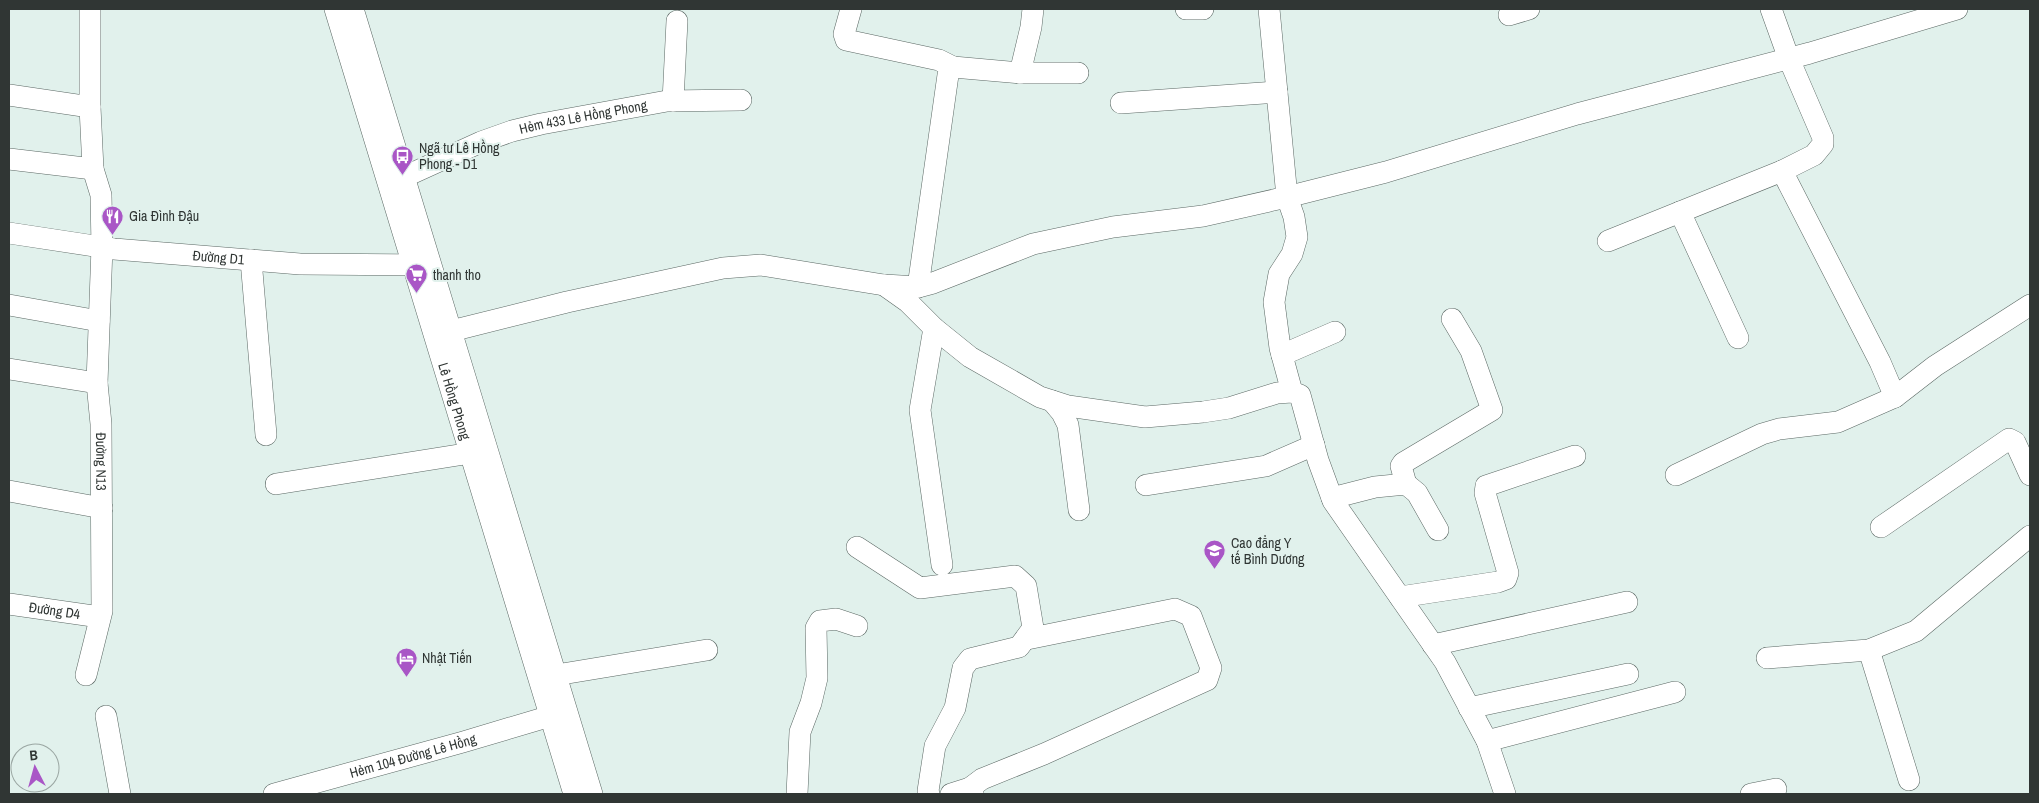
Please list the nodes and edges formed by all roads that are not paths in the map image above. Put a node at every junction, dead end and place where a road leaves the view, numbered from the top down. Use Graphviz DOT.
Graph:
graph roads {
  1 [pos="90,9"];
  2 [pos="334,9"];
  3 [pos="353,9"];
  4 [pos="851,9"];
  5 [pos="1033,9"];
  6 [pos="1186,9"];
  7 [pos="1203,9"];
  8 [pos="1270,9"];
  9 [pos="1529,9"];
  10 [pos="1771,9"];
  11 [pos="1957,9"];
  12 [pos="1509,15"];
  13 [pos="677,21"];
  14 [pos="1789,59"];
  15 [pos="953,67"];
  16 [pos="1020,72"];
  17 [pos="1078,73"];
  18 [pos="1277,92"];
  19 [pos="9,95"];
  20 [pos="741,100"];
  21 [pos="673,101"];
  22 [pos="1121,103"];
  23 [pos="90,107"];
  24 [pos="9,159"];
  25 [pos="93,170"];
  26 [pos="1782,171"];
  27 [pos="404,178"];
  28 [pos="1288,197"];
  29 [pos="1680,212"];
  30 [pos="9,232"];
  31 [pos="1608,241"];
  32 [pos="102,247"];
  33 [pos="252,260"];
  34 [pos="422,265"];
  35 [pos="884,285"];
  36 [pos="918,287"];
  37 [pos="9,305"];
  38 [pos="2030,305"];
  39 [pos="1452,319"];
  40 [pos="99,321"];
  41 [pos="934,328"];
  42 [pos="1335,332"];
  43 [pos="443,333"];
  44 [pos="1738,338"];
  45 [pos="1282,355"];
  46 [pos="9,369"];
  47 [pos="98,383"];
  48 [pos="1292,392"];
  49 [pos="1895,397"];
  50 [pos="1052,401"];
  51 [pos="266,436"];
  52 [pos="1314,445"];
  53 [pos="471,453"];
  54 [pos="1575,456"];
  55 [pos="1676,475"];
  56 [pos="2030,475"];
  57 [pos="276,484"];
  58 [pos="1406,484"];
  59 [pos="1146,485"];
  60 [pos="9,491"];
  61 [pos="1332,498"];
  62 [pos="102,508"];
  63 [pos="1079,510"];
  64 [pos="1881,527"];
  65 [pos="1438,530"];
  66 [pos="2030,536"];
  67 [pos="858,547"];
  68 [pos="942,565"];
  69 [pos="1400,597"];
  70 [pos="1628,602"];
  71 [pos="9,604"];
  72 [pos="100,617"];
  73 [pos="857,626"];
  74 [pos="1027,639"];
  75 [pos="1433,645"];
  76 [pos="707,650"];
  77 [pos="1869,650"];
  78 [pos="1767,658"];
  79 [pos="1628,674"];
  80 [pos="86,675"];
  81 [pos="556,676"];
  82 [pos="1675,692"];
  83 [pos="1469,708"];
  84 [pos="559,713"];
  85 [pos="106,716"];
  86 [pos="1487,741"];
  87 [pos="1909,780"];
  88 [pos="1776,788"];
  89 [pos="965,792"];
  90 [pos="120,794"];
  91 [pos="274,794"];
  92 [pos="574,794"];
  93 [pos="592,794"];
  94 [pos="797,794"];
  95 [pos="930,794"];
  96 [pos="1505,794"];
  97 [pos="1751,794"];
  1 -- 23 [label="street, Đường N13"];
  2 -- 34 [label="street, Lê Hồng Phong"];
  3 -- 27 [label="street, Lê Hồng Phong"];
  4 -- 15 [label="street"];
  5 -- 16 [label="street"];
  6 -- 7 [label="street"];
  8 -- 18 [label="street"];
  9 -- 12 [label="street"];
  10 -- 14 [label="street"];
  11 -- 14 [label="street"];
  13 -- 21 [label="street"];
  14 -- 26 [label="street"];
  14 -- 28 [label="street"];
  15 -- 16 [label="street"];
  15 -- 36 [label="street"];
  16 -- 17 [label="street"];
  18 -- 22 [label="street"];
  18 -- 28 [label="street"];
  19 -- 23 [label="street"];
  20 -- 21 [label="street, Hẻm 433 Lê Hồng Phong"];
  21 -- 27 [label="street, Hẻm 433 Lê Hồng Phong"];
  23 -- 25 [label="street, Đường N13"];
  24 -- 25 [label="street"];
  25 -- 32 [label="street, Đường N13"];
  26 -- 29 [label="street"];
  26 -- 49 [label="street"];
  27 -- 34 [label="street, Lê Hồng Phong"];
  28 -- 36 [label="street"];
  28 -- 45 [label="street"];
  29 -- 31 [label="street"];
  29 -- 44 [label="street"];
  30 -- 32 [label="street, Đường D1"];
  32 -- 33 [label="street, Đường D1"];
  32 -- 40 [label="street, Đường N13"];
  33 -- 34 [label="street, Đường D1"];
  33 -- 51 [label="street"];
  34 -- 43 [label="street, Lê Hồng Phong"];
  35 -- 36 [label="street"];
  35 -- 41 [label="street"];
  35 -- 43 [label="street"];
  37 -- 40 [label="street"];
  38 -- 49 [label="street"];
  39 -- 58 [label="street"];
  40 -- 47 [label="street, Đường N13"];
  41 -- 50 [label="street"];
  41 -- 68 [label="street"];
  42 -- 45 [label="street"];
  43 -- 53 [label="street, Lê Hồng Phong"];
  43 -- 81 [label="street, Lê Hồng Phong"];
  45 -- 48 [label="street"];
  46 -- 47 [label="street"];
  47 -- 62 [label="street, Đường N13"];
  48 -- 50 [label="street"];
  48 -- 52 [label="street"];
  49 -- 55 [label="street"];
  50 -- 63 [label="street"];
  52 -- 59 [label="street"];
  52 -- 61 [label="street"];
  53 -- 57 [label="street"];
  53 -- 84 [label="street, Lê Hồng Phong"];
  54 -- 69 [label="street"];
  56 -- 64 [label="street"];
  58 -- 61 [label="street"];
  58 -- 65 [label="street"];
  60 -- 62 [label="street"];
  61 -- 69 [label="street"];
  62 -- 72 [label="street, Đường N13"];
  66 -- 77 [label="street"];
  67 -- 74 [label="street"];
  69 -- 75 [label="street"];
  70 -- 75 [label="street"];
  71 -- 72 [label="street, Đường D4"];
  72 -- 80 [label="street, Đường N13"];
  73 -- 94 [label="street"];
  74 -- 89 [label="street"];
  74 -- 95 [label="street"];
  75 -- 83 [label="street"];
  76 -- 81 [label="street"];
  77 -- 78 [label="street"];
  77 -- 87 [label="street"];
  79 -- 83 [label="street"];
  81 -- 84 [label="street, Lê Hồng Phong"];
  82 -- 86 [label="street"];
  83 -- 86 [label="street"];
  84 -- 91 [label="street, Hẻm 104 Đường Lê Hồng"];
  84 -- 92 [label="street, Lê Hồng Phong"];
  84 -- 93 [label="street, Lê Hồng Phong"];
  85 -- 90 [label="street"];
  86 -- 96 [label="street"];
  88 -- 97 [label="street"];
}
